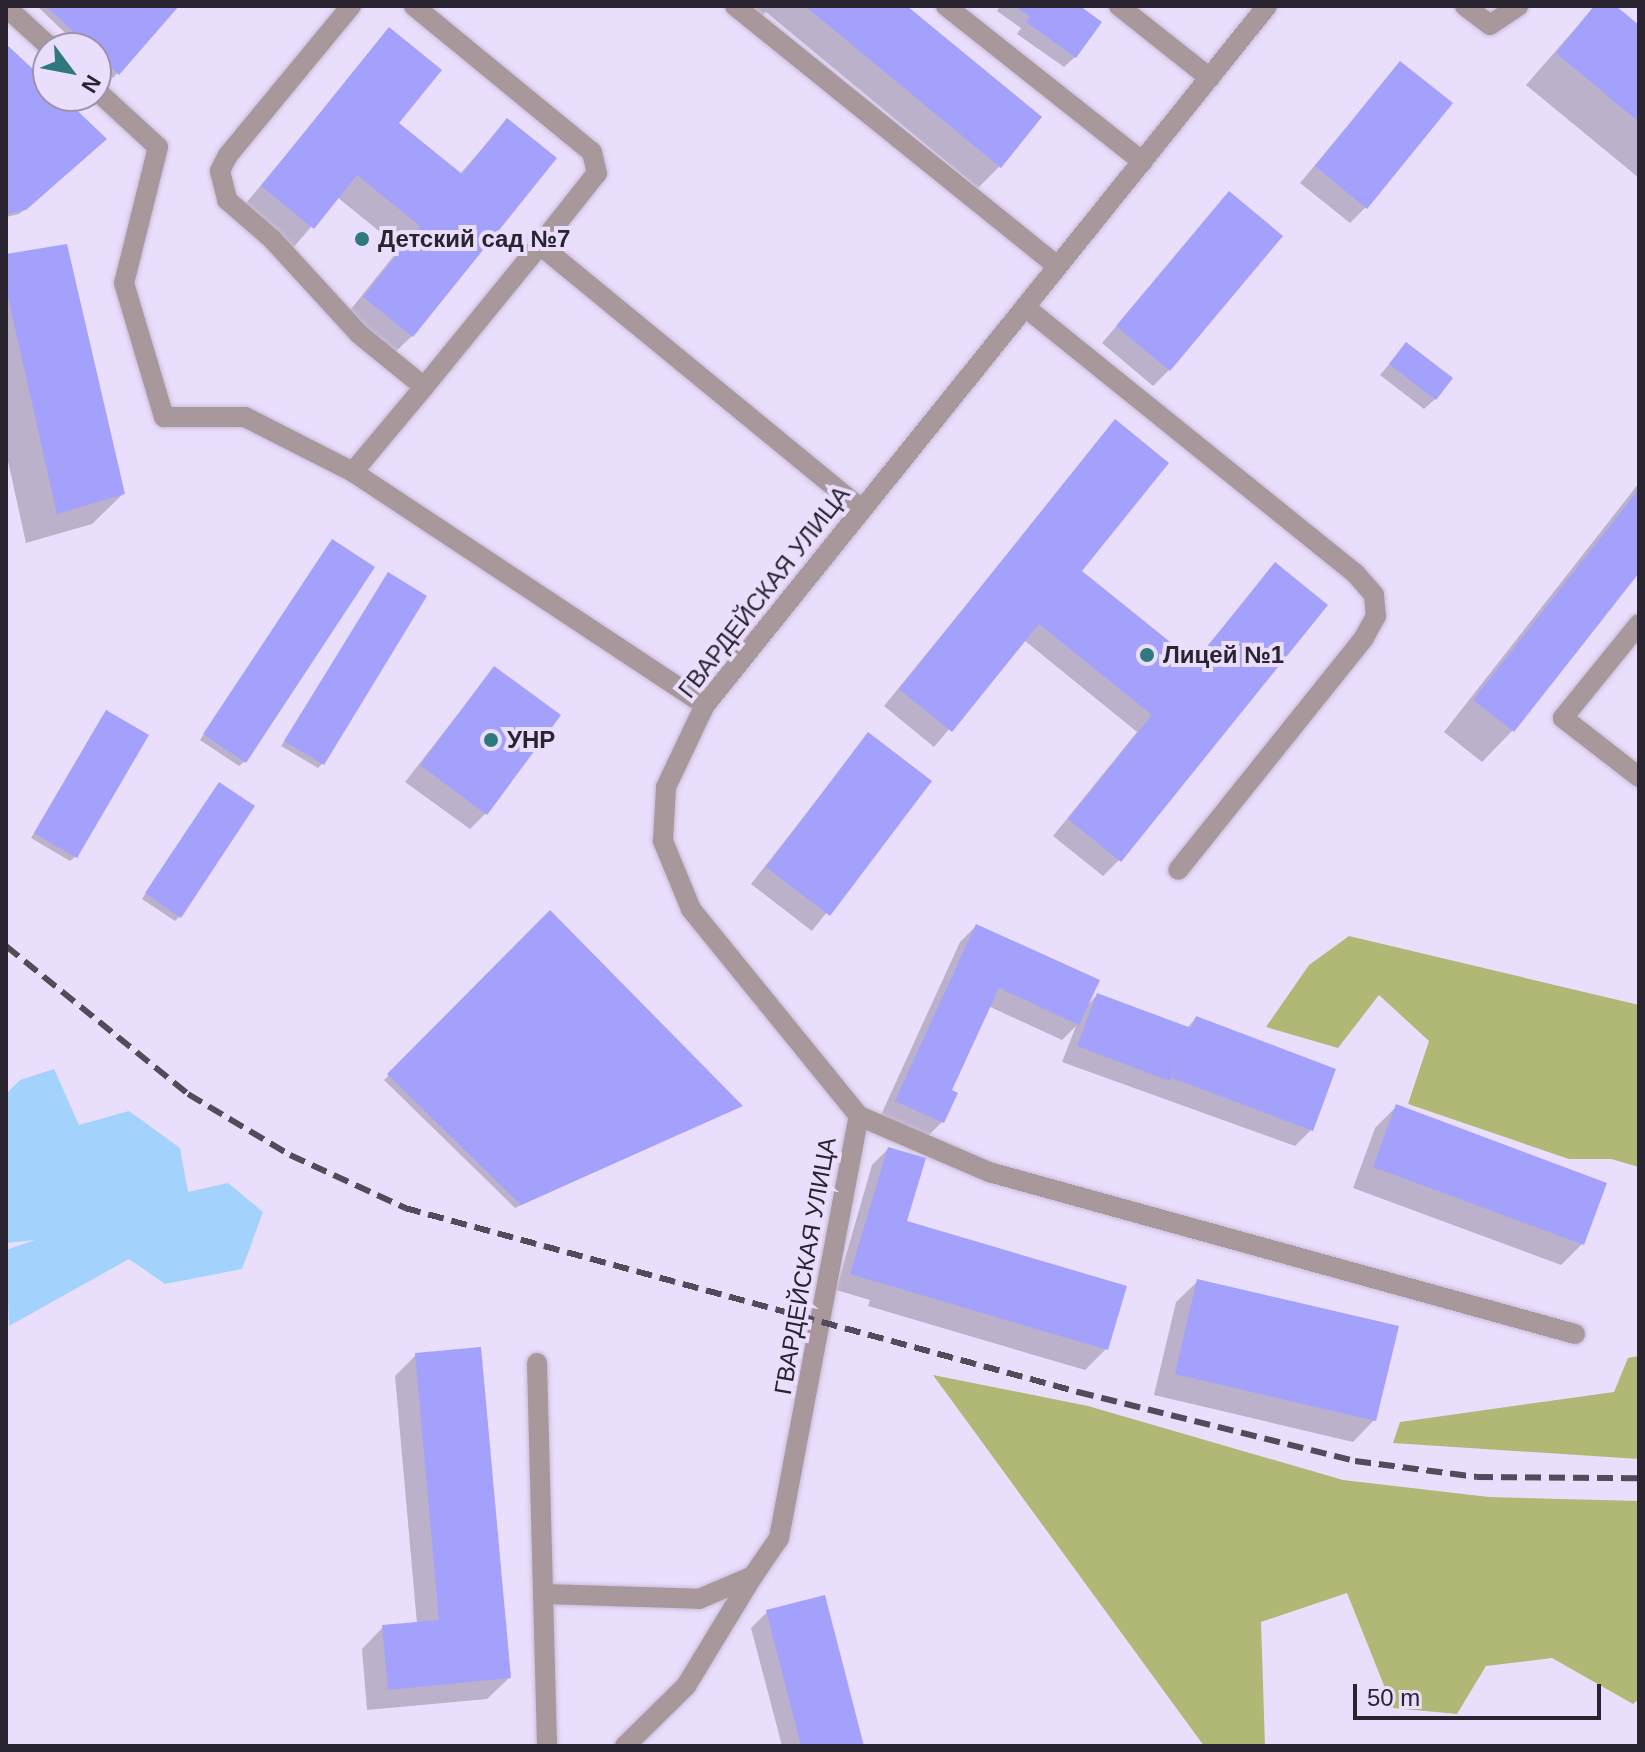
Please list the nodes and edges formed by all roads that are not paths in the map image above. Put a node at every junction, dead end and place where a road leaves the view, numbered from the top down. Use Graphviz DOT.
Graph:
graph roads {
  1 [pos="351,6"];
  2 [pos="414,6"];
  3 [pos="735,6"];
  4 [pos="946,6"];
  5 [pos="1119,6"];
  6 [pos="1267,6"];
  7 [pos="1465,6"];
  8 [pos="1518,6"];
  9 [pos="6,7"];
  10 [pos="33,32"];
  11 [pos="1210,78"];
  12 [pos="112,105"];
  13 [pos="1143,162"];
  14 [pos="540,245"];
  15 [pos="1057,266"];
  16 [pos="1025,307"];
  17 [pos="424,387"];
  18 [pos="353,472"];
  19 [pos="861,509"];
  20 [pos="1639,624"];
  21 [pos="705,705"];
  22 [pos="1639,777"];
  23 [pos="1178,870"];
  24 [pos="859,1116"];
  25 [pos="1575,1334"];
  26 [pos="537,1363"];
  27 [pos="753,1576"];
  28 [pos="544,1594"];
  29 [pos="547,1746"];
  30 [pos="625,1746"];
  1 -- 17 [label="street"];
  2 -- 14 [label="street"];
  3 -- 15 [label="street"];
  4 -- 13 [label="street"];
  5 -- 11 [label="street"];
  6 -- 11 [label="street, ГВАРДЕЙСКАЯ УЛИЦА"];
  7 -- 8 [label="street"];
  9 -- 10 [label="street"];
  11 -- 13 [label="street, ГВАРДЕЙСКАЯ УЛИЦА"];
  12 -- 18 [label="street"];
  13 -- 15 [label="street, ГВАРДЕЙСКАЯ УЛИЦА"];
  14 -- 17 [label="street"];
  14 -- 19 [label="street"];
  15 -- 16 [label="street, ГВАРДЕЙСКАЯ УЛИЦА"];
  16 -- 19 [label="street, ГВАРДЕЙСКАЯ УЛИЦА"];
  16 -- 23 [label="street"];
  17 -- 18 [label="street"];
  18 -- 21 [label="street"];
  19 -- 21 [label="street, ГВАРДЕЙСКАЯ УЛИЦА"];
  20 -- 22 [label="street"];
  21 -- 24 [label="street, ГВАРДЕЙСКАЯ УЛИЦА"];
  24 -- 25 [label="street"];
  24 -- 27 [label="street, ГВАРДЕЙСКАЯ УЛИЦА"];
  26 -- 28 [label="street"];
  27 -- 28 [label="street"];
  27 -- 30 [label="street, ГВАРДЕЙСКАЯ УЛИЦА"];
  28 -- 29 [label="street"];
}
